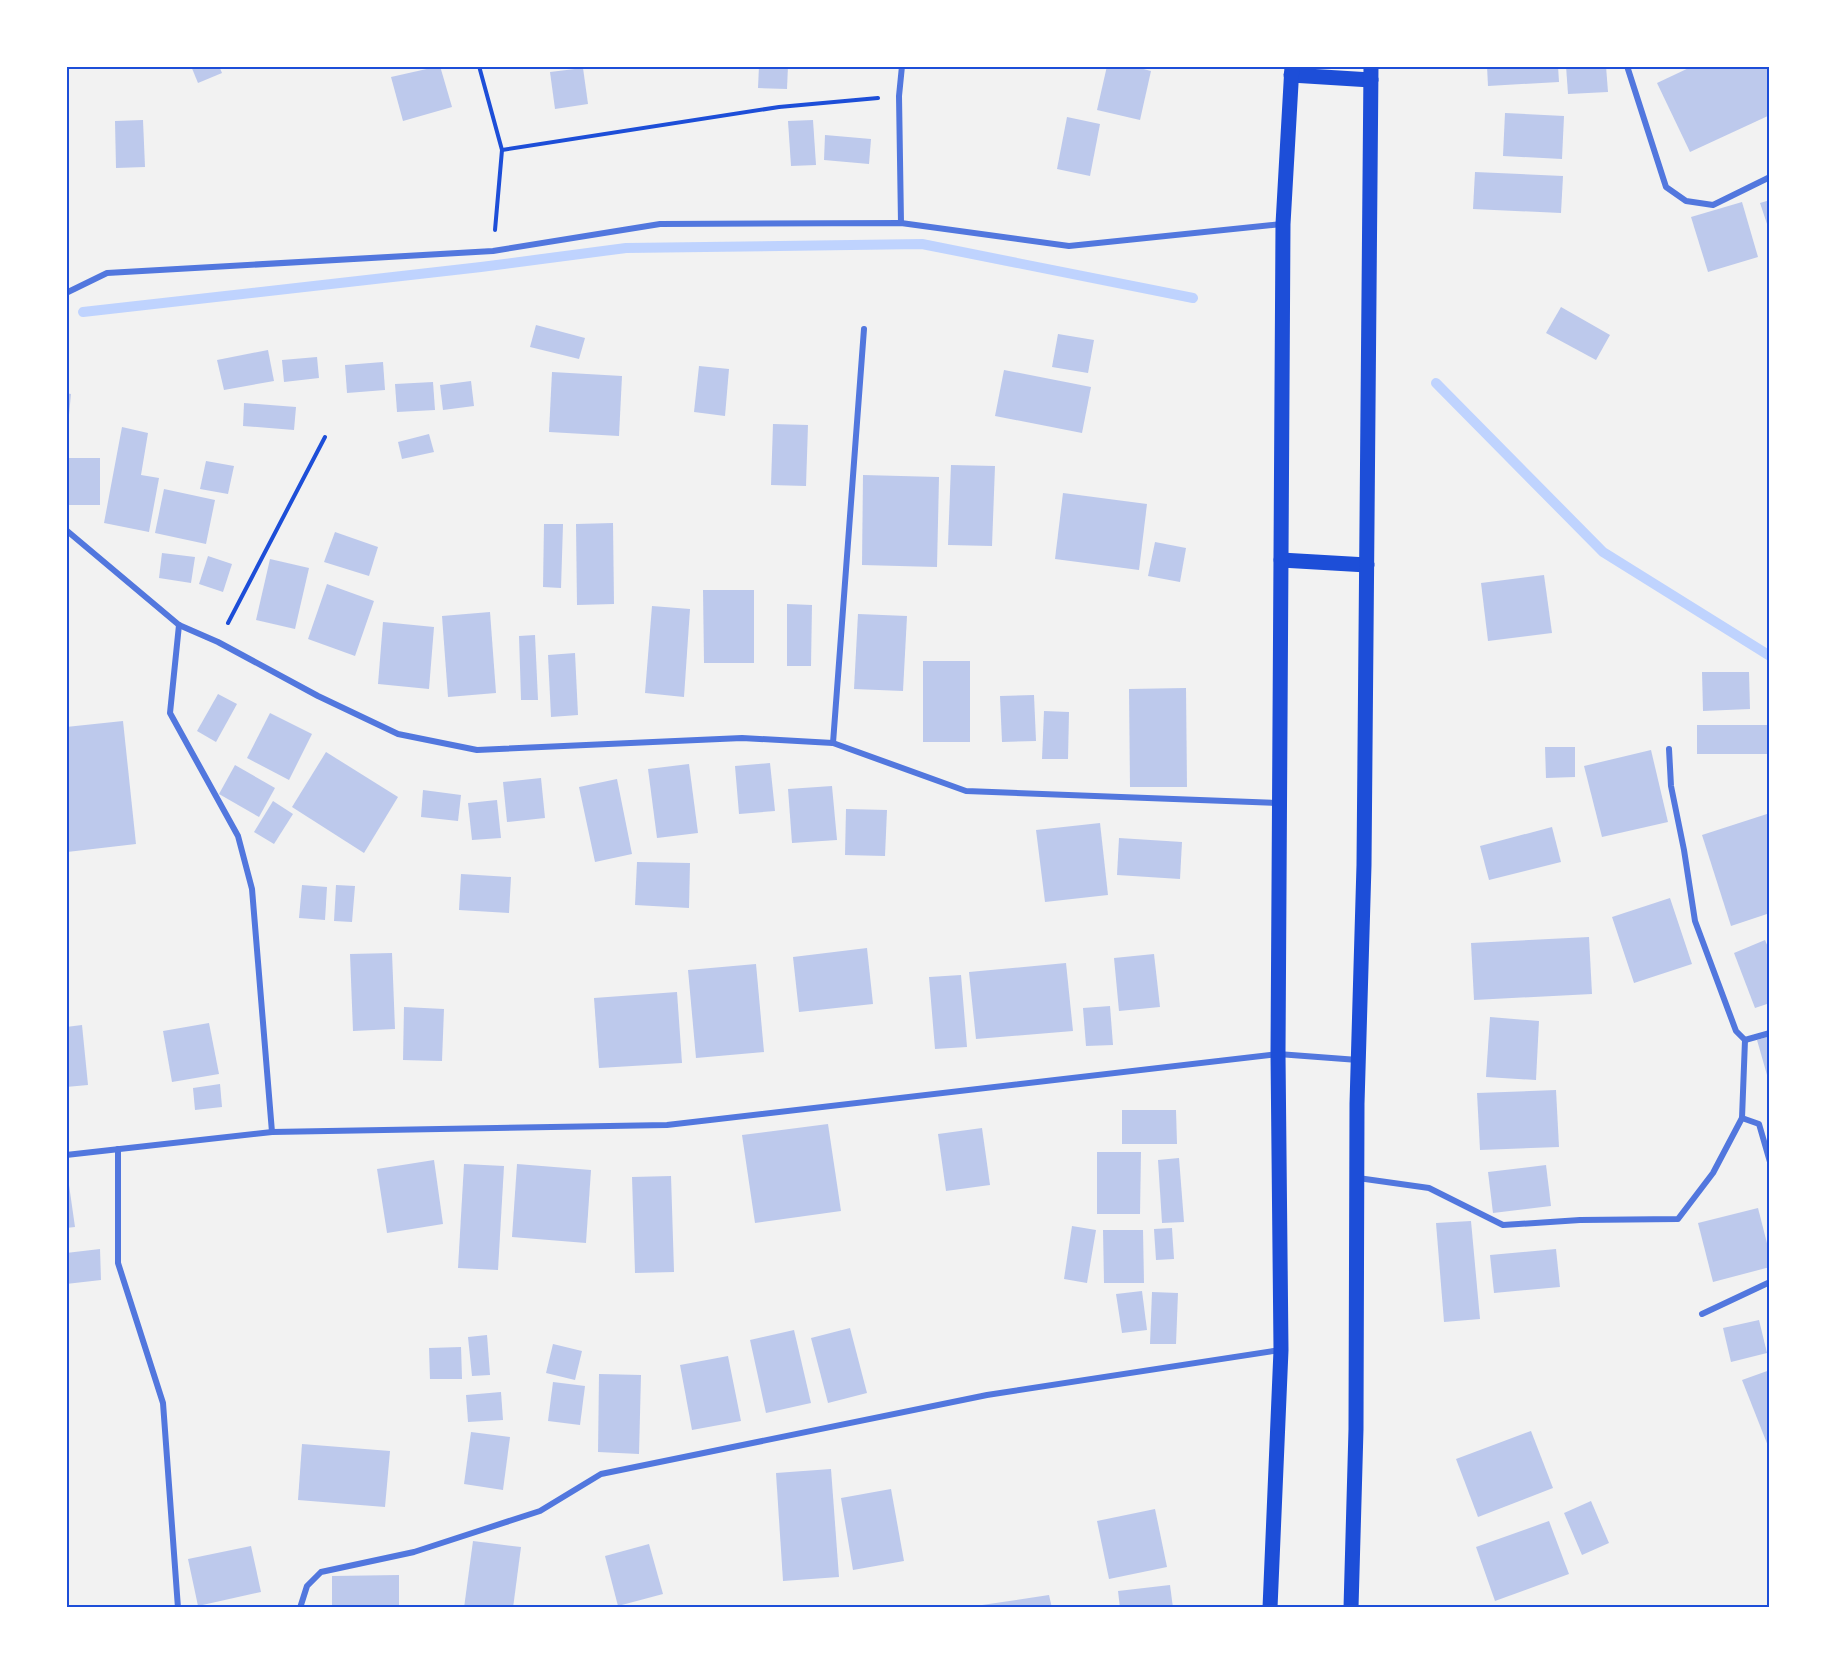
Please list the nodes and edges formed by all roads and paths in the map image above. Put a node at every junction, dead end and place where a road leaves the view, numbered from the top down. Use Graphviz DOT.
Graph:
graph roads {
  1 [pos="479,66"];
  2 [pos="902,66"];
  3 [pos="1627,66"];
  4 [pos="1291,71"];
  5 [pos="1371,73"];
  6 [pos="899,96"];
  7 [pos="502,150"];
  8 [pos="1770,177"];
  9 [pos="901,224"];
  10 [pos="1282,224"];
  11 [pos="493,251"];
  12 [pos="66,293"];
  13 [pos="864,329"];
  14 [pos="325,437"];
  15 [pos="66,530"];
  16 [pos="1281,560"];
  17 [pos="1366,565"];
  18 [pos="179,625"];
  19 [pos="218,642"];
  20 [pos="833,743"];
  21 [pos="1670,749"];
  22 [pos="1280,803"];
  23 [pos="1770,1033"];
  24 [pos="1744,1040"];
  25 [pos="1278,1054"];
  26 [pos="1358,1060"];
  27 [pos="1742,1118"];
  28 [pos="272,1132"];
  29 [pos="117,1149"];
  30 [pos="66,1155"];
  31 [pos="1770,1162"];
  32 [pos="1357,1178"];
  33 [pos="1770,1282"];
  34 [pos="1702,1314"];
  35 [pos="1281,1350"];
  36 [pos="178,1608"];
  37 [pos="300,1608"];
  38 [pos="1270,1608"];
  39 [pos="1351,1608"];
  1 -- 7 [label="path"];
  2 -- 6 [label="street"];
  3 -- 8 [label="street"];
  4 -- 5 [label="main road"];
  4 -- 10 [label="main road"];
  5 -- 17 [label="main road"];
  6 -- 7 [label="path"];
  6 -- 9 [label="street"];
  7 -- 11 [label="path"];
  9 -- 10 [label="street"];
  9 -- 11 [label="street"];
  10 -- 16 [label="main road"];
  11 -- 12 [label="street"];
  13 -- 20 [label="street"];
  14 -- 19 [label="path"];
  15 -- 18 [label="street"];
  16 -- 17 [label="main road"];
  16 -- 22 [label="main road"];
  17 -- 26 [label="main road"];
  18 -- 19 [label="street"];
  18 -- 28 [label="street"];
  19 -- 20 [label="street"];
  20 -- 22 [label="street"];
  21 -- 24 [label="street"];
  22 -- 25 [label="main road"];
  23 -- 24 [label="street"];
  24 -- 27 [label="street"];
  25 -- 26 [label="street"];
  25 -- 28 [label="street"];
  25 -- 35 [label="main road"];
  26 -- 32 [label="main road"];
  27 -- 31 [label="street"];
  27 -- 32 [label="street"];
  28 -- 29 [label="street"];
  29 -- 30 [label="street"];
  29 -- 36 [label="street"];
  32 -- 39 [label="main road"];
  33 -- 34 [label="street"];
  35 -- 37 [label="street"];
  35 -- 38 [label="main road"];
}
